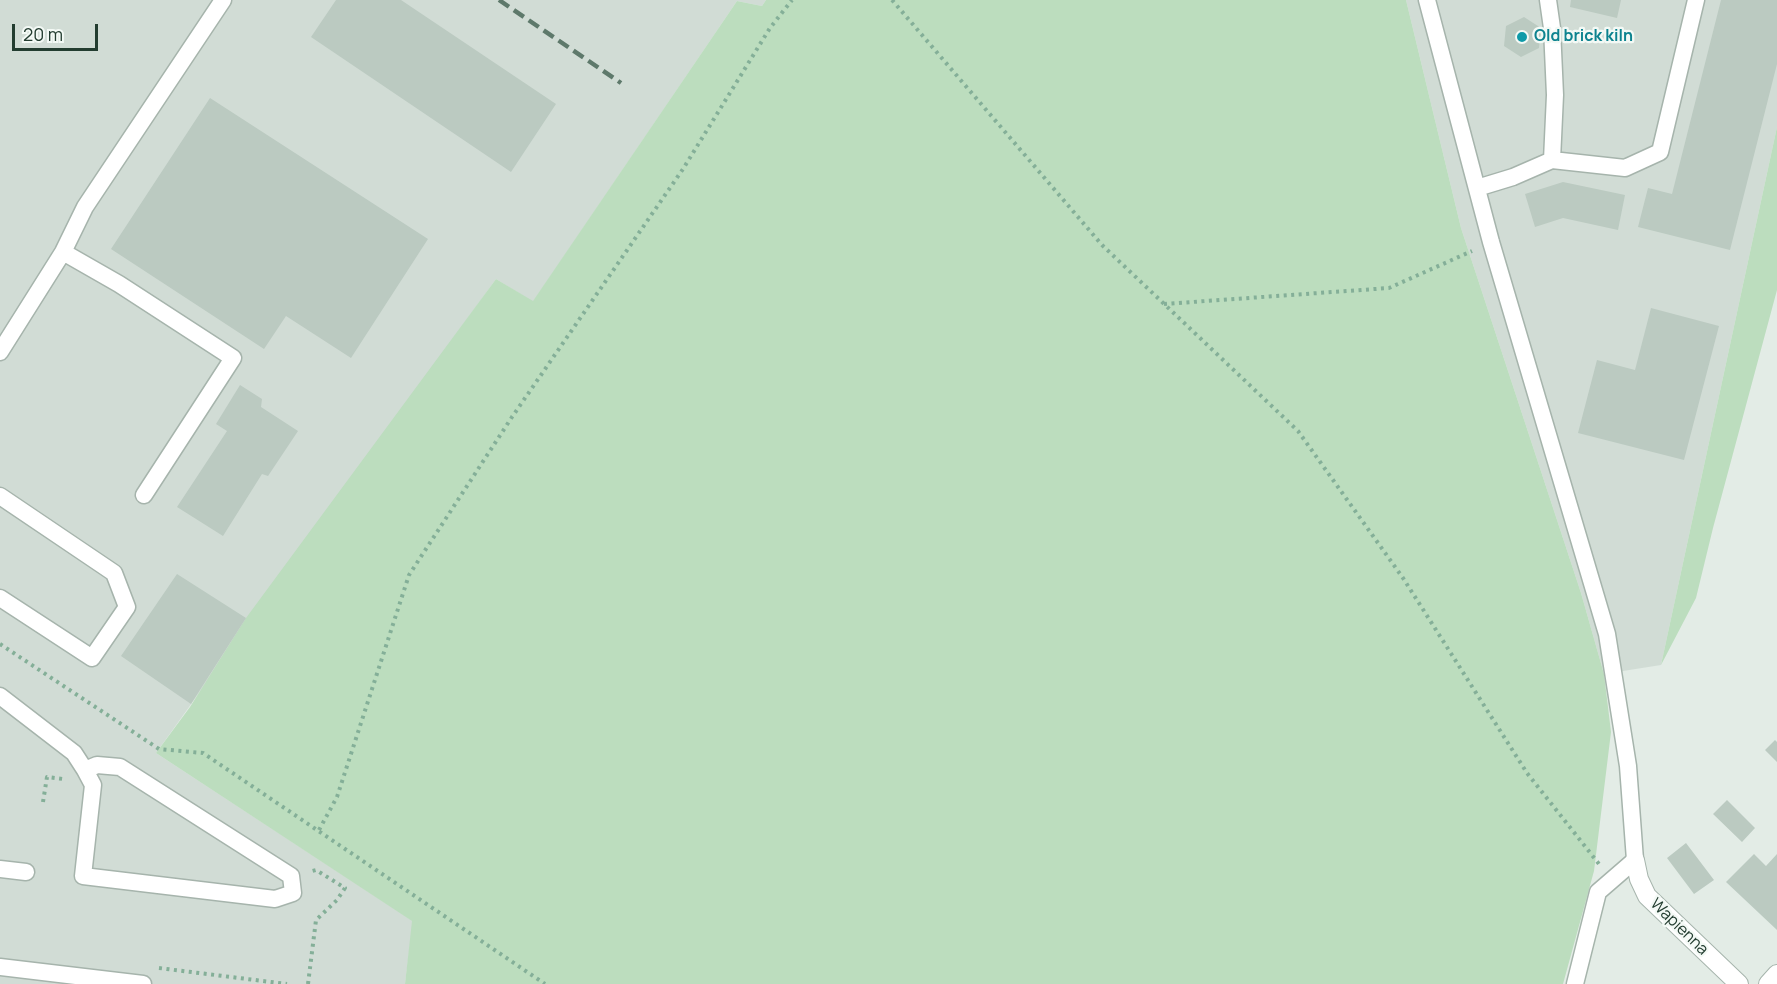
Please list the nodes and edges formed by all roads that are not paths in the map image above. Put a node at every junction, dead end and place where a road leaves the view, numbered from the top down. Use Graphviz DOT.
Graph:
graph roads {
  1 [pos="223,0"];
  2 [pos="1427,0"];
  3 [pos="1548,0"];
  4 [pos="1696,0"];
  5 [pos="1552,160"];
  6 [pos="1477,188"];
  7 [pos="63,252"];
  8 [pos="0,352"];
  9 [pos="144,495"];
  10 [pos="0,496"];
  11 [pos="0,598"];
  12 [pos="0,696"];
  13 [pos="85,770"];
  14 [pos="1635,860"];
  15 [pos="0,869"];
  16 [pos="26,872"];
  17 [pos="0,967"];
  18 [pos="1777,975"];
  19 [pos="143,984"];
  20 [pos="1575,984"];
  21 [pos="1739,984"];
  22 [pos="1768,984"];
  1 -- 7 [label="lane"];
  2 -- 6 [label="lane"];
  3 -- 5 [label="lane"];
  4 -- 5 [label="lane"];
  5 -- 6 [label="lane"];
  6 -- 14 [label="lane"];
  7 -- 8 [label="lane"];
  7 -- 9 [label="lane"];
  10 -- 11 [label="lane"];
  12 -- 13 [label="lane"];
  13 -- 13 [label="lane"];
  14 -- 20 [label="lane"];
  14 -- 21 [label="street, Wapienna"];
  15 -- 16 [label="lane"];
  17 -- 19 [label="lane"];
  18 -- 22 [label="street"];
}
